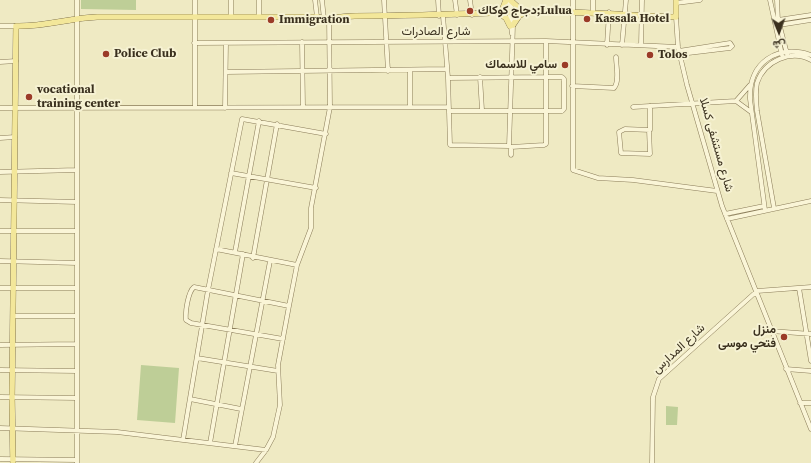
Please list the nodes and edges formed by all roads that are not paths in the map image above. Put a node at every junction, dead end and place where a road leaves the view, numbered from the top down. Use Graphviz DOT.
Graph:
graph roads {
  1 [pos="77,0"];
  2 [pos="195,0"];
  3 [pos="231,0"];
  4 [pos="259,0"];
  5 [pos="315,0"];
  6 [pos="322,0"];
  7 [pos="384,0"];
  8 [pos="438,0"];
  9 [pos="455,0"];
  10 [pos="470,0"];
  11 [pos="508,0"];
  12 [pos="572,0"];
  13 [pos="593,0"];
  14 [pos="626,0"];
  15 [pos="642,0"];
  16 [pos="700,0"];
  17 [pos="770,0"];
  18 [pos="777,0"];
  19 [pos="676,2"];
  20 [pos="572,11"];
  21 [pos="511,12"];
  22 [pos="528,12"];
  23 [pos="593,12"];
  24 [pos="609,12"];
  25 [pos="500,13"];
  26 [pos="457,15"];
  27 [pos="472,15"];
  28 [pos="811,15"];
  29 [pos="231,16"];
  30 [pos="259,16"];
  31 [pos="385,16"];
  32 [pos="441,16"];
  33 [pos="623,16"];
  34 [pos="642,16"];
  35 [pos="194,17"];
  36 [pos="317,17"];
  37 [pos="676,17"];
  38 [pos="77,18"];
  39 [pos="327,18"];
  40 [pos="811,20"];
  41 [pos="779,23"];
  42 [pos="0,26"];
  43 [pos="16,26"];
  44 [pos="512,26"];
  45 [pos="512,41"];
  46 [pos="546,41"];
  47 [pos="302,42"];
  48 [pos="329,42"];
  49 [pos="388,42"];
  50 [pos="444,42"];
  51 [pos="573,42"];
  52 [pos="194,43"];
  53 [pos="226,43"];
  54 [pos="607,45"];
  55 [pos="622,45"];
  56 [pos="641,45"];
  57 [pos="679,50"];
  58 [pos="785,54"];
  59 [pos="811,55"];
  60 [pos="616,57"];
  61 [pos="811,60"];
  62 [pos="16,61"];
  63 [pos="0,62"];
  64 [pos="447,69"];
  65 [pos="302,70"];
  66 [pos="329,71"];
  67 [pos="388,71"];
  68 [pos="410,71"];
  69 [pos="226,72"];
  70 [pos="480,77"];
  71 [pos="511,77"];
  72 [pos="547,77"];
  73 [pos="448,78"];
  74 [pos="751,83"];
  75 [pos="572,86"];
  76 [pos="736,101"];
  77 [pos="692,104"];
  78 [pos="410,106"];
  79 [pos="650,106"];
  80 [pos="16,107"];
  81 [pos="195,107"];
  82 [pos="303,107"];
  83 [pos="330,107"];
  84 [pos="633,107"];
  85 [pos="0,108"];
  86 [pos="77,108"];
  87 [pos="225,108"];
  88 [pos="449,109"];
  89 [pos="482,110"];
  90 [pos="511,111"];
  91 [pos="547,111"];
  92 [pos="751,112"];
  93 [pos="259,121"];
  94 [pos="277,124"];
  95 [pos="650,130"];
  96 [pos="326,134"];
  97 [pos="15,137"];
  98 [pos="0,138"];
  99 [pos="510,146"];
  100 [pos="511,155"];
  101 [pos="76,170"];
  102 [pos="0,172"];
  103 [pos="15,172"];
  104 [pos="231,173"];
  105 [pos="249,177"];
  106 [pos="267,180"];
  107 [pos="770,184"];
  108 [pos="762,185"];
  109 [pos="316,188"];
  110 [pos="717,191"];
  111 [pos="0,200"];
  112 [pos="14,200"];
  113 [pos="811,201"];
  114 [pos="77,202"];
  115 [pos="764,208"];
  116 [pos="774,208"];
  117 [pos="726,216"];
  118 [pos="0,231"];
  119 [pos="14,231"];
  120 [pos="77,231"];
  121 [pos="216,249"];
  122 [pos="235,252"];
  123 [pos="243,254"];
  124 [pos="254,258"];
  125 [pos="0,261"];
  126 [pos="14,261"];
  127 [pos="270,261"];
  128 [pos="77,263"];
  129 [pos="297,265"];
  130 [pos="0,288"];
  131 [pos="13,288"];
  132 [pos="77,288"];
  133 [pos="799,288"];
  134 [pos="811,288"];
  135 [pos="208,290"];
  136 [pos="757,291"];
  137 [pos="236,295"];
  138 [pos="262,301"];
  139 [pos="289,306"];
  140 [pos="13,316"];
  141 [pos="77,316"];
  142 [pos="202,324"];
  143 [pos="230,329"];
  144 [pos="771,331"];
  145 [pos="256,334"];
  146 [pos="806,334"];
  147 [pos="811,334"];
  148 [pos="283,339"];
  149 [pos="77,344"];
  150 [pos="0,345"];
  151 [pos="13,345"];
  152 [pos="197,358"];
  153 [pos="811,361"];
  154 [pos="224,362"];
  155 [pos="249,367"];
  156 [pos="786,369"];
  157 [pos="0,370"];
  158 [pos="13,370"];
  159 [pos="77,371"];
  160 [pos="278,371"];
  161 [pos="811,371"];
  162 [pos="0,397"];
  163 [pos="12,397"];
  164 [pos="77,398"];
  165 [pos="190,399"];
  166 [pos="800,403"];
  167 [pos="811,403"];
  168 [pos="216,404"];
  169 [pos="241,409"];
  170 [pos="811,426"];
  171 [pos="0,428"];
  172 [pos="13,428"];
  173 [pos="77,430"];
  174 [pos="183,440"];
  175 [pos="210,443"];
  176 [pos="235,446"];
  177 [pos="266,450"];
  178 [pos="0,459"];
  179 [pos="13,461"];
  180 [pos="77,461"];
  181 [pos="256,463"];
  182 [pos="652,463"];
  1 -- 38 [label="street"];
  2 -- 35 [label="street"];
  3 -- 29 [label="street"];
  4 -- 30 [label="street"];
  5 -- 36 [label="street"];
  6 -- 39 [label="street"];
  7 -- 31 [label="street"];
  8 -- 32 [label="street"];
  9 -- 26 [label="street"];
  10 -- 27 [label="street"];
  11 -- 21 [label="street"];
  11 -- 22 [label="main road"];
  11 -- 25 [label="main road"];
  12 -- 20 [label="street"];
  13 -- 23 [label="street"];
  14 -- 33 [label="street"];
  15 -- 34 [label="street"];
  16 -- 19 [label="street"];
  17 -- 58 [label="street"];
  18 -- 41 [label="street"];
  19 -- 37 [label="main road, شارع مستشفى كسلا"];
  20 -- 22 [label="main road"];
  20 -- 23 [label="main road"];
  20 -- 51 [label="street"];
  21 -- 22 [label="main road"];
  21 -- 25 [label="main road"];
  21 -- 44 [label="street"];
  22 -- 44 [label="main road"];
  23 -- 24 [label="main road"];
  24 -- 33 [label="main road"];
  24 -- 54 [label="street"];
  25 -- 27 [label="main road"];
  25 -- 44 [label="main road"];
  26 -- 27 [label="main road"];
  26 -- 32 [label="main road"];
  28 -- 41 [label="street"];
  29 -- 30 [label="main road"];
  29 -- 35 [label="main road"];
  30 -- 36 [label="main road"];
  31 -- 32 [label="main road"];
  31 -- 39 [label="main road"];
  31 -- 49 [label="street"];
  32 -- 50 [label="street"];
  33 -- 34 [label="main road"];
  33 -- 55 [label="street"];
  34 -- 37 [label="main road"];
  34 -- 56 [label="street"];
  35 -- 38 [label="main road"];
  35 -- 52 [label="street"];
  36 -- 39 [label="main road"];
  37 -- 57 [label="street, شارع مستشفى كسلا"];
  38 -- 43 [label="main road"];
  38 -- 86 [label="street"];
  39 -- 48 [label="street"];
  40 -- 41 [label="street"];
  41 -- 58 [label="street"];
  42 -- 43 [label="street"];
  43 -- 62 [label="main road"];
  44 -- 45 [label="street"];
  45 -- 46 [label="street, شارع الصادرات"];
  45 -- 50 [label="street, شارع الصادرات"];
  45 -- 71 [label="street"];
  46 -- 51 [label="street, شارع الصادرات"];
  46 -- 72 [label="street"];
  47 -- 48 [label="street, شارع الصادرات"];
  47 -- 53 [label="street, شارع الصادرات"];
  47 -- 65 [label="street"];
  48 -- 49 [label="street, شارع الصادرات"];
  48 -- 66 [label="street"];
  49 -- 50 [label="street, شارع الصادرات"];
  49 -- 67 [label="street"];
  50 -- 64 [label="street"];
  51 -- 54 [label="street, شارع الصادرات"];
  51 -- 75 [label="street"];
  52 -- 53 [label="street, شارع الصادرات"];
  52 -- 81 [label="street"];
  53 -- 69 [label="street"];
  54 -- 55 [label="street, شارع الصادرات"];
  55 -- 56 [label="street, شارع الصادرات"];
  56 -- 57 [label="street, شارع الصادرات"];
  57 -- 57 [label="street"];
  57 -- 77 [label="street, شارع مستشفى كسلا"];
  58 -- 59 [label="street"];
  58 -- 61 [label="street"];
  58 -- 74 [label="street"];
  58 -- 107 [label="street"];
  60 -- 75 [label="street"];
  62 -- 63 [label="street"];
  62 -- 80 [label="main road"];
  64 -- 68 [label="street"];
  64 -- 73 [label="street"];
  65 -- 66 [label="street"];
  65 -- 69 [label="street"];
  65 -- 82 [label="street"];
  66 -- 67 [label="street"];
  66 -- 83 [label="street"];
  67 -- 68 [label="street"];
  68 -- 78 [label="street"];
  69 -- 87 [label="street"];
  70 -- 71 [label="street"];
  70 -- 73 [label="street"];
  70 -- 89 [label="street"];
  71 -- 72 [label="street"];
  71 -- 90 [label="street"];
  72 -- 91 [label="street"];
  72 -- 91 [label="street"];
  73 -- 88 [label="street"];
  74 -- 76 [label="street"];
  74 -- 92 [label="street"];
  75 -- 110 [label="street"];
  76 -- 77 [label="street"];
  76 -- 92 [label="street"];
  77 -- 79 [label="street"];
  77 -- 110 [label="street, شارع مستشفى كسلا"];
  78 -- 83 [label="street"];
  78 -- 88 [label="street"];
  79 -- 84 [label="street"];
  79 -- 95 [label="street"];
  80 -- 85 [label="street"];
  80 -- 86 [label="street"];
  80 -- 97 [label="main road"];
  81 -- 86 [label="street"];
  81 -- 87 [label="street"];
  82 -- 83 [label="street"];
  82 -- 87 [label="street"];
  83 -- 96 [label="street"];
  86 -- 101 [label="street"];
  88 -- 89 [label="street"];
  88 -- 99 [label="street"];
  89 -- 90 [label="street"];
  90 -- 91 [label="street"];
  90 -- 99 [label="street"];
  91 -- 99 [label="street"];
  92 -- 108 [label="street"];
  93 -- 94 [label="street"];
  93 -- 104 [label="street"];
  93 -- 105 [label="street"];
  94 -- 96 [label="street"];
  94 -- 106 [label="street"];
  95 -- 95 [label="street"];
  96 -- 109 [label="street"];
  97 -- 98 [label="street"];
  97 -- 103 [label="main road"];
  99 -- 100 [label="street"];
  101 -- 103 [label="street"];
  101 -- 114 [label="street"];
  102 -- 103 [label="street"];
  103 -- 112 [label="main road"];
  104 -- 105 [label="street"];
  104 -- 121 [label="street"];
  105 -- 106 [label="street"];
  105 -- 122 [label="street"];
  106 -- 109 [label="street"];
  106 -- 124 [label="street"];
  107 -- 108 [label="street"];
  107 -- 116 [label="street"];
  108 -- 115 [label="street"];
  109 -- 129 [label="street"];
  110 -- 117 [label="street, شارع مستشفى كسلا"];
  111 -- 112 [label="street"];
  112 -- 114 [label="street"];
  112 -- 119 [label="main road"];
  113 -- 116 [label="street"];
  114 -- 120 [label="street"];
  115 -- 116 [label="street"];
  115 -- 117 [label="street"];
  117 -- 136 [label="street, شارع مستشفى كسلا"];
  118 -- 119 [label="street"];
  119 -- 120 [label="street"];
  119 -- 126 [label="main road"];
  120 -- 128 [label="street"];
  121 -- 122 [label="street"];
  121 -- 135 [label="street"];
  122 -- 123 [label="street"];
  123 -- 124 [label="street"];
  123 -- 137 [label="street"];
  124 -- 127 [label="street"];
  125 -- 126 [label="street"];
  126 -- 128 [label="street"];
  126 -- 131 [label="main road"];
  127 -- 129 [label="street"];
  127 -- 138 [label="street"];
  128 -- 132 [label="street"];
  129 -- 139 [label="street"];
  130 -- 131 [label="street"];
  131 -- 132 [label="street"];
  131 -- 140 [label="main road"];
  132 -- 141 [label="street"];
  133 -- 134 [label="street"];
  133 -- 136 [label="street"];
  133 -- 146 [label="street"];
  135 -- 137 [label="street"];
  135 -- 142 [label="street"];
  135 -- 142 [label="street"];
  136 -- 144 [label="street, شارع مستشفى كسلا"];
  136 -- 182 [label="street, شارع المدارس"];
  137 -- 138 [label="street"];
  137 -- 143 [label="street"];
  138 -- 139 [label="street"];
  138 -- 145 [label="street"];
  139 -- 148 [label="street"];
  140 -- 141 [label="street"];
  140 -- 151 [label="main road"];
  141 -- 149 [label="street"];
  142 -- 143 [label="street"];
  142 -- 152 [label="street"];
  143 -- 145 [label="street"];
  143 -- 154 [label="street"];
  144 -- 146 [label="street"];
  144 -- 156 [label="street, شارع مستشفى كسلا"];
  145 -- 148 [label="street"];
  145 -- 155 [label="street"];
  146 -- 147 [label="street"];
  146 -- 153 [label="street"];
  148 -- 160 [label="street"];
  149 -- 151 [label="street"];
  149 -- 159 [label="street"];
  150 -- 151 [label="street"];
  151 -- 158 [label="main road"];
  152 -- 154 [label="street"];
  152 -- 165 [label="street"];
  154 -- 155 [label="street"];
  154 -- 168 [label="street"];
  155 -- 160 [label="street"];
  155 -- 169 [label="street"];
  156 -- 161 [label="street"];
  156 -- 166 [label="street, شارع مستشفى كسلا"];
  157 -- 158 [label="street"];
  158 -- 159 [label="street"];
  158 -- 163 [label="main road"];
  159 -- 164 [label="street"];
  160 -- 177 [label="street"];
  162 -- 163 [label="street"];
  163 -- 164 [label="street"];
  163 -- 172 [label="main road"];
  164 -- 173 [label="street"];
  165 -- 168 [label="street"];
  165 -- 174 [label="street"];
  166 -- 167 [label="street"];
  166 -- 170 [label="street, شارع مستشفى كسلا"];
  168 -- 169 [label="street"];
  168 -- 175 [label="street"];
  169 -- 176 [label="street"];
  171 -- 172 [label="street"];
  172 -- 173 [label="street"];
  172 -- 179 [label="main road"];
  173 -- 174 [label="street"];
  173 -- 180 [label="street"];
  174 -- 175 [label="street"];
  175 -- 176 [label="street"];
  176 -- 177 [label="street"];
  177 -- 181 [label="street"];
  178 -- 179 [label="street"];
  179 -- 180 [label="street"];
}
